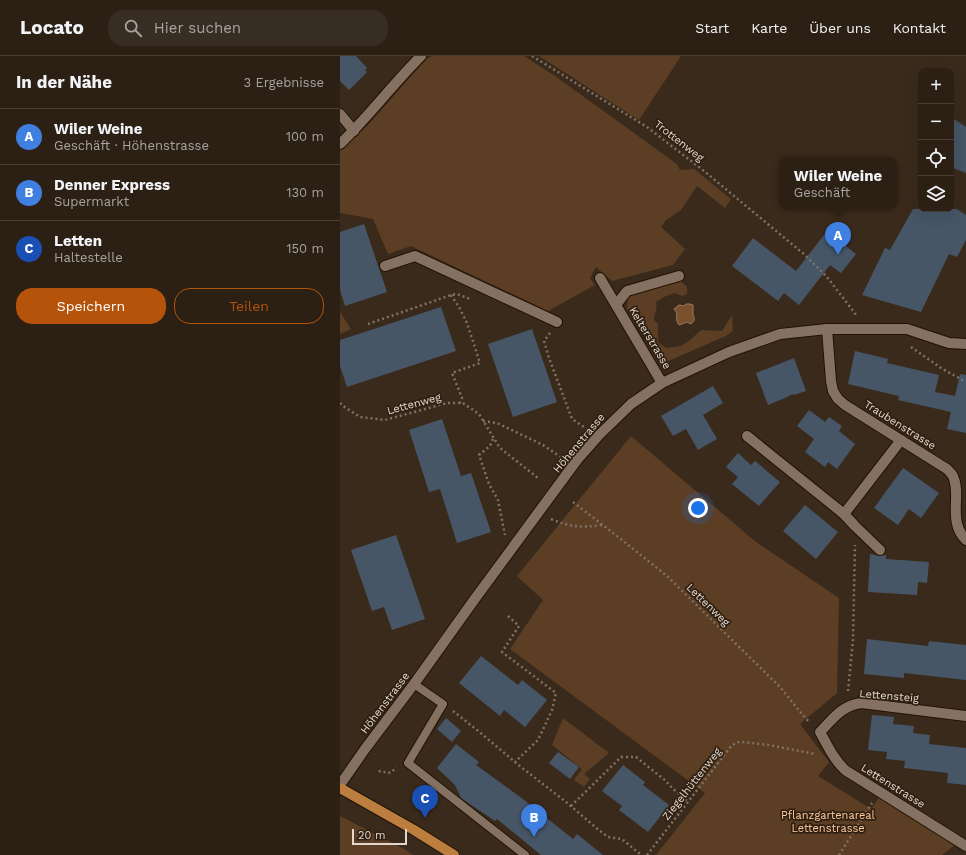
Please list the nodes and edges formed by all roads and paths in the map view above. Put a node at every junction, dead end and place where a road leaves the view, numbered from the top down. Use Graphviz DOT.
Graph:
graph roads {
  1 [pos="421,56"];
  2 [pos="532,56"];
  3 [pos="340,114"];
  4 [pos="354,130"];
  5 [pos="340,144"];
  6 [pos="385,266"];
  7 [pos="679,276"];
  8 [pos="600,278"];
  9 [pos="451,295"];
  10 [pos="471,300"];
  11 [pos="616,305"];
  12 [pos="557,322"];
  13 [pos="368,324"];
  14 [pos="827,329"];
  15 [pos="868,329"];
  16 [pos="907,329"];
  17 [pos="966,344"];
  18 [pos="966,382"];
  19 [pos="662,383"];
  20 [pos="340,403"];
  21 [pos="460,403"];
  22 [pos="482,421"];
  23 [pos="591,431"];
  24 [pos="747,436"];
  25 [pos="494,438"];
  26 [pos="901,440"];
  27 [pos="573,466"];
  28 [pos="538,478"];
  29 [pos="573,502"];
  30 [pos="540,512"];
  31 [pos="844,514"];
  32 [pos="603,525"];
  33 [pos="966,540"];
  34 [pos="855,546"];
  35 [pos="513,547"];
  36 [pos="880,550"];
  37 [pos="508,616"];
  38 [pos="414,684"];
  39 [pos="848,691"];
  40 [pos="443,704"];
  41 [pos="966,716"];
  42 [pos="820,732"];
  43 [pos="832,754"];
  44 [pos="515,762"];
  45 [pos="408,763"];
  46 [pos="379,772"];
  47 [pos="340,785"];
  48 [pos="340,788"];
  49 [pos="880,791"];
  50 [pos="688,802"];
  51 [pos="572,806"];
  52 [pos="966,846"];
  53 [pos="454,855"];
  54 [pos="525,855"];
  55 [pos="641,855"];
  56 [pos="647,855"];
  57 [pos="839,855"];
  1 -- 4 [label="street"];
  2 -- 15 [label="path, Trottenweg"];
  3 -- 4 [label="street"];
  4 -- 5 [label="street"];
  6 -- 12 [label="street"];
  7 -- 11 [label="street, Kelterstrasse"];
  8 -- 11 [label="street, Kelterstrasse"];
  9 -- 10 [label="path"];
  9 -- 13 [label="path"];
  9 -- 21 [label="path"];
  11 -- 19 [label="street, Kelterstrasse"];
  12 -- 23 [label="path"];
  14 -- 15 [label="street, Höhenstrasse"];
  14 -- 19 [label="street, Höhenstrasse"];
  14 -- 26 [label="street, Traubenstrasse"];
  15 -- 16 [label="street, Höhenstrasse"];
  16 -- 17 [label="street, Höhenstrasse"];
  16 -- 18 [label="path"];
  19 -- 27 [label="street, Höhenstrasse"];
  20 -- 21 [label="path, Lettenweg"];
  21 -- 22 [label="path"];
  22 -- 25 [label="path"];
  22 -- 27 [label="path"];
  24 -- 31 [label="street"];
  25 -- 28 [label="path"];
  25 -- 35 [label="path"];
  26 -- 31 [label="street"];
  26 -- 33 [label="street, Traubenstrasse"];
  27 -- 30 [label="street, Höhenstrasse"];
  29 -- 32 [label="path, Lettenweg"];
  30 -- 32 [label="path"];
  30 -- 35 [label="street, Höhenstrasse"];
  31 -- 36 [label="street"];
  32 -- 42 [label="path, Lettenweg"];
  34 -- 39 [label="path"];
  35 -- 38 [label="street, Höhenstrasse"];
  37 -- 44 [label="path"];
  38 -- 40 [label="lane"];
  38 -- 47 [label="street, Höhenstrasse"];
  40 -- 44 [label="path"];
  40 -- 45 [label="lane"];
  41 -- 42 [label="street, Lettensteig"];
  42 -- 43 [label="street, Lettenstrasse"];
  43 -- 49 [label="street, Lettenstrasse"];
  43 -- 50 [label="path, Ziegelhüttenweg"];
  44 -- 51 [label="path"];
  45 -- 46 [label="path"];
  45 -- 54 [label="lane"];
  48 -- 53 [label="main road"];
  49 -- 52 [label="street, Lettenstrasse"];
  49 -- 57 [label="path"];
  50 -- 51 [label="path"];
  50 -- 56 [label="path, Ziegelhüttenweg"];
  51 -- 55 [label="path"];
}
